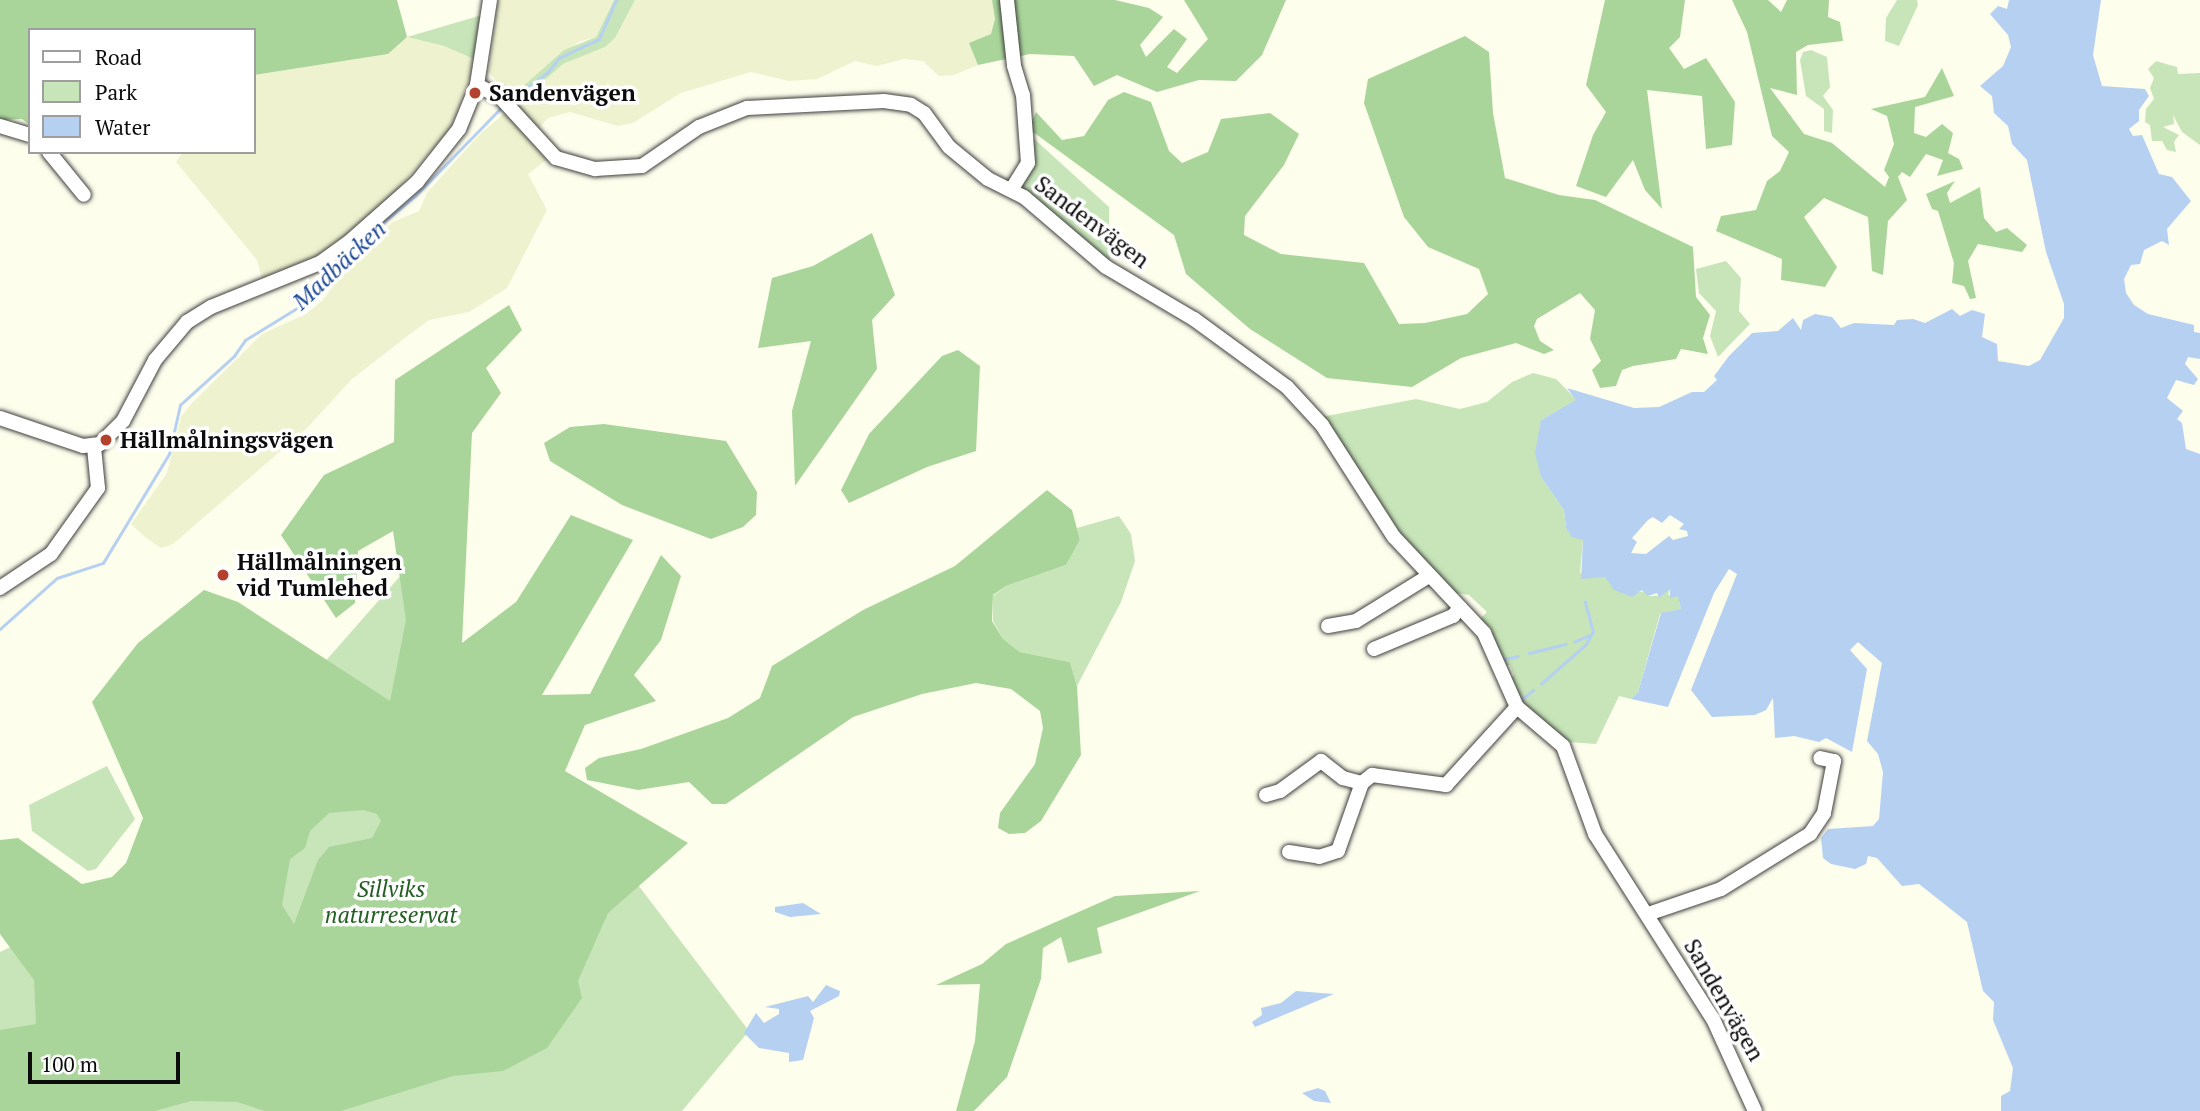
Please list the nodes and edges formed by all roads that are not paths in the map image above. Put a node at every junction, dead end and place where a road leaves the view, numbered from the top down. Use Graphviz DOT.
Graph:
graph roads {
  1 [pos="490,0"];
  2 [pos="1007,0"];
  3 [pos="477,85"];
  4 [pos="0,126"];
  5 [pos="28,134"];
  6 [pos="51,154"];
  7 [pos="1011,190"];
  8 [pos="84,195"];
  9 [pos="0,418"];
  10 [pos="94,447"];
  11 [pos="1429,576"];
  12 [pos="0,588"];
  13 [pos="1460,608"];
  14 [pos="1328,626"];
  15 [pos="1374,649"];
  16 [pos="1517,707"];
  17 [pos="1820,758"];
  18 [pos="1362,783"];
  19 [pos="1266,795"];
  20 [pos="1289,852"];
  21 [pos="1648,914"];
  22 [pos="1755,1111"];
  1 -- 3 [label="street"];
  2 -- 7 [label="street"];
  3 -- 7 [label="street, Sandenvägen"];
  3 -- 10 [label="street"];
  4 -- 5 [label="street"];
  6 -- 8 [label="street"];
  7 -- 11 [label="street, Sandenvägen"];
  9 -- 10 [label="street"];
  10 -- 12 [label="street"];
  11 -- 13 [label="street, Sandenvägen"];
  11 -- 14 [label="street"];
  13 -- 15 [label="street"];
  13 -- 16 [label="street, Sandenvägen"];
  16 -- 18 [label="street"];
  16 -- 21 [label="street, Sandenvägen"];
  17 -- 21 [label="street"];
  18 -- 19 [label="street"];
  18 -- 20 [label="street"];
  21 -- 22 [label="street, Sandenvägen"];
}
